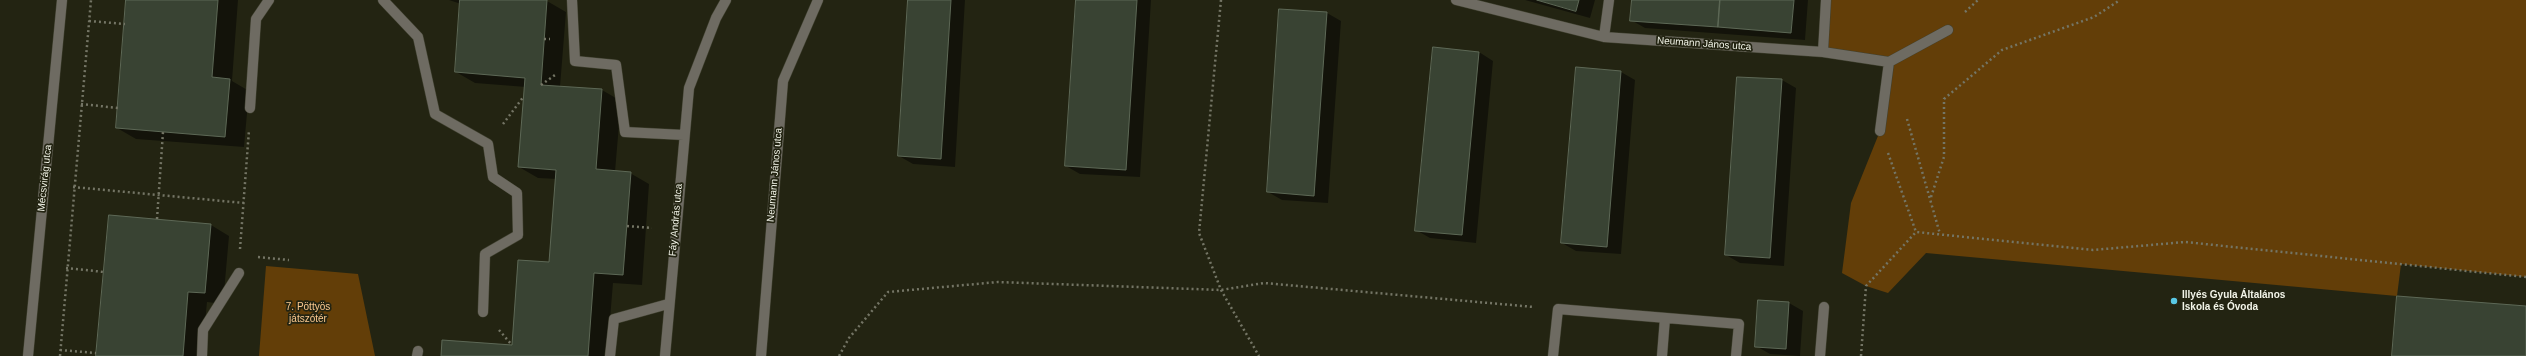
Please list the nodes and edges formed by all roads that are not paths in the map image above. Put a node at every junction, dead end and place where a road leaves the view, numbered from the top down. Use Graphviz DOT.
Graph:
graph roads {
  1 [pos="62,0"];
  2 [pos="269,0"];
  3 [pos="382,0"];
  4 [pos="572,0"];
  5 [pos="726,0"];
  6 [pos="818,0"];
  7 [pos="1456,0"];
  8 [pos="1609,0"];
  9 [pos="1826,0"];
  10 [pos="1948,30"];
  11 [pos="1604,37"];
  12 [pos="1823,52"];
  13 [pos="1889,62"];
  14 [pos="250,108"];
  15 [pos="1880,131"];
  16 [pos="684,135"];
  17 [pos="239,273"];
  18 [pos="668,304"];
  19 [pos="1824,307"];
  20 [pos="483,312"];
  21 [pos="1665,318"];
  22 [pos="28,356"];
  23 [pos="202,356"];
  24 [pos="610,356"];
  25 [pos="664,356"];
  26 [pos="761,356"];
  27 [pos="1554,356"];
  28 [pos="1662,356"];
  29 [pos="1736,356"];
  30 [pos="1820,356"];
  1 -- 22 [label="street, Mécsvirág utca"];
  2 -- 14 [label="street"];
  3 -- 20 [label="street"];
  4 -- 16 [label="street"];
  5 -- 16 [label="street, Fáy András utca"];
  6 -- 26 [label="street, Neumann János utca"];
  7 -- 11 [label="street, Neumann János utca"];
  8 -- 11 [label="street"];
  9 -- 12 [label="street"];
  10 -- 13 [label="street"];
  11 -- 12 [label="street, Neumann János utca"];
  12 -- 13 [label="street, Neumann János utca"];
  13 -- 15 [label="street"];
  16 -- 18 [label="street, Fáy András utca"];
  17 -- 23 [label="street"];
  18 -- 24 [label="street"];
  18 -- 25 [label="street, Fáy András utca"];
  19 -- 30 [label="street"];
  21 -- 27 [label="street"];
  21 -- 28 [label="street"];
  21 -- 29 [label="street"];
}
